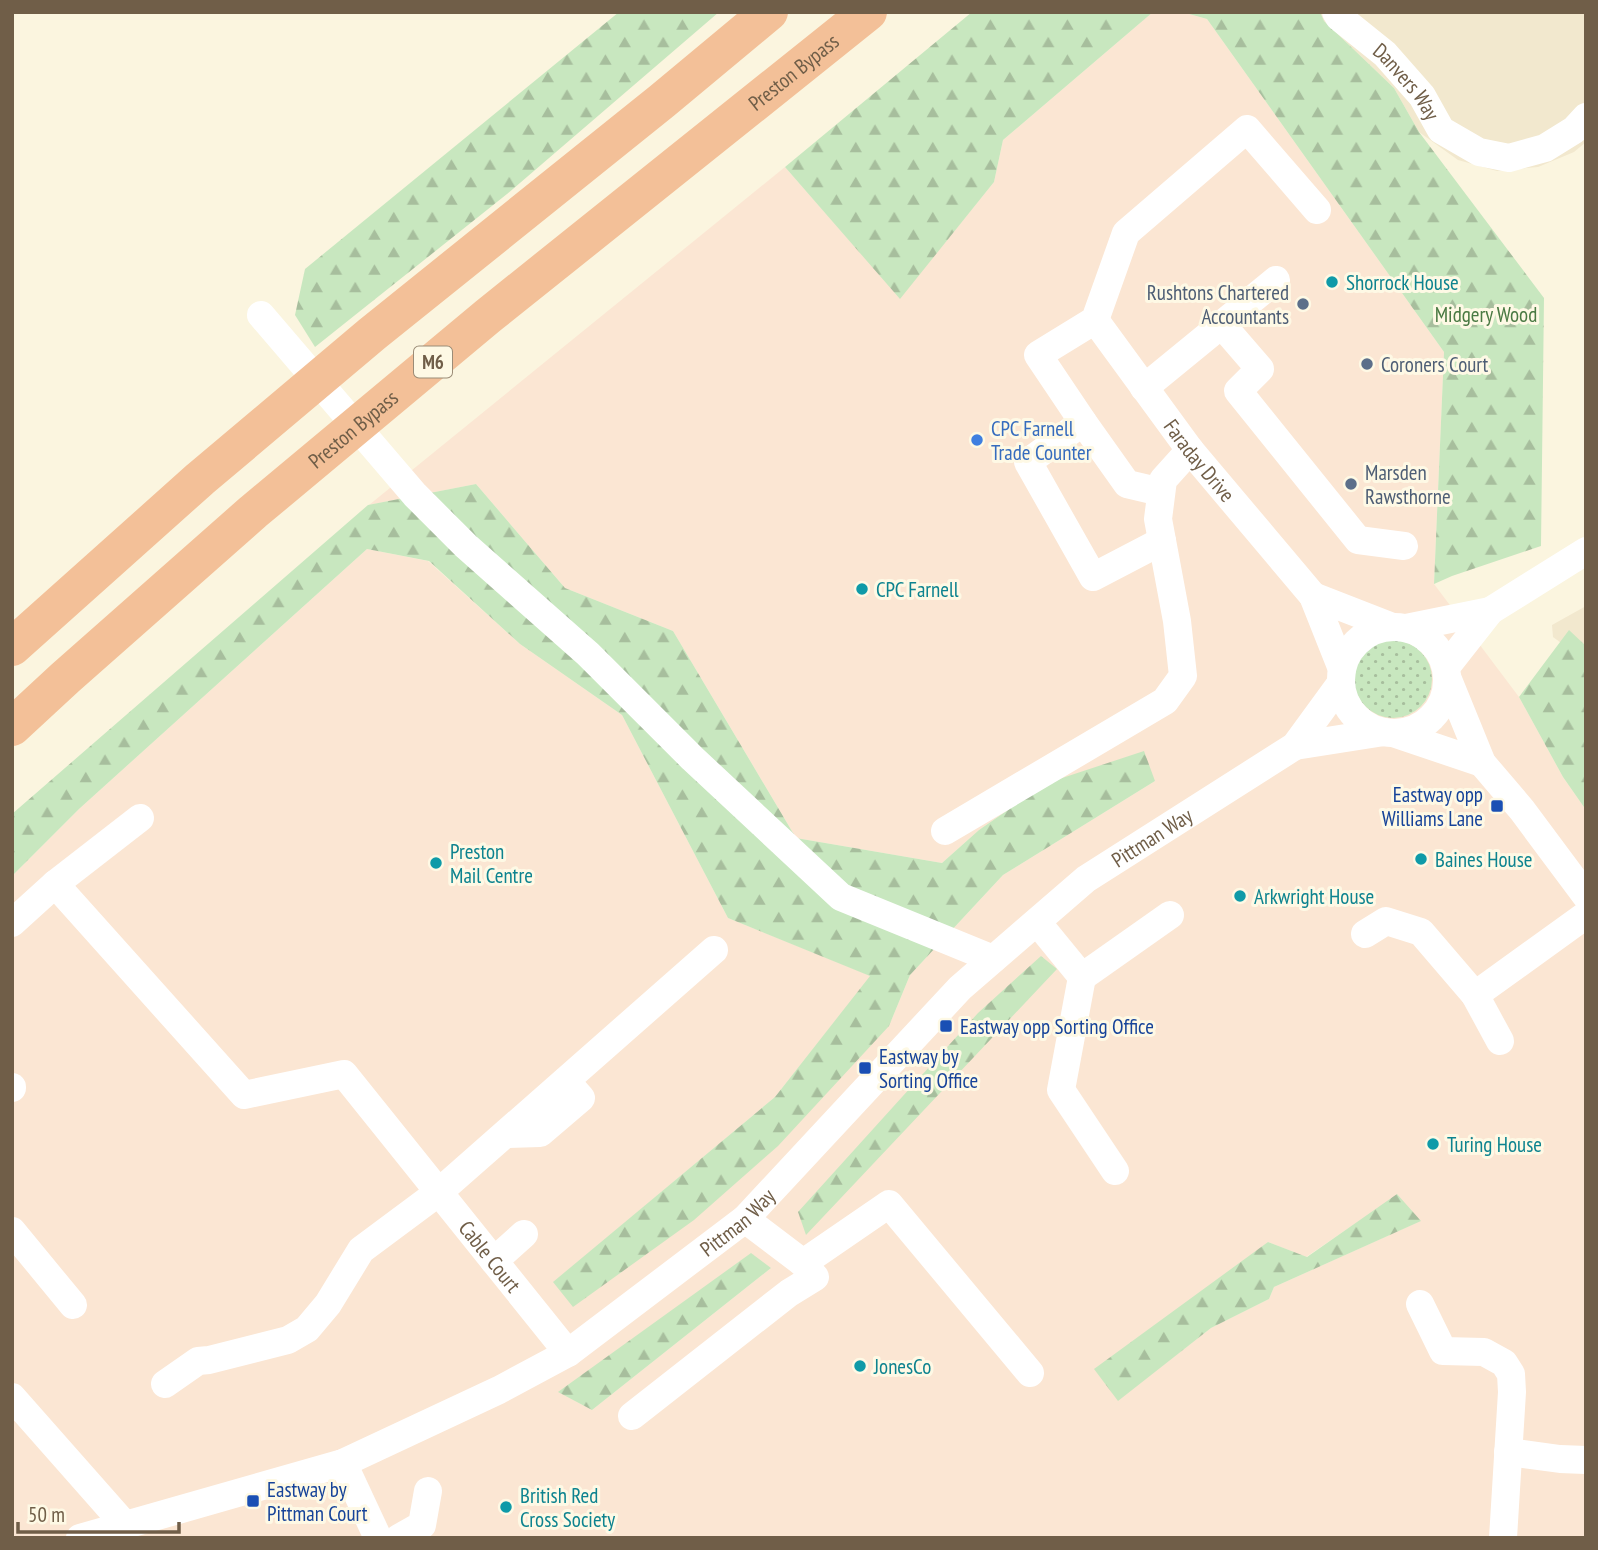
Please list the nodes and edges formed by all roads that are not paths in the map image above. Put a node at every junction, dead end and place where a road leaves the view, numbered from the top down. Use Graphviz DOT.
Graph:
graph roads {
  1 [pos="769,12"];
  2 [pos="868,12"];
  3 [pos="1336,12"];
  4 [pos="1586,117"];
  5 [pos="1317,210"];
  6 [pos="1276,280"];
  7 [pos="261,315"];
  8 [pos="1095,320"];
  9 [pos="1222,326"];
  10 [pos="1144,388"];
  11 [pos="1083,422"];
  12 [pos="1190,450"];
  13 [pos="1161,492"];
  14 [pos="1162,541"];
  15 [pos="1404,546"];
  16 [pos="1586,551"];
  17 [pos="1312,596"];
  18 [pos="1490,611"];
  19 [pos="1398,627"];
  20 [pos="12,647"];
  21 [pos="1447,672"];
  22 [pos="1341,676"];
  23 [pos="12,727"];
  24 [pos="1388,733"];
  25 [pos="1295,747"];
  26 [pos="1482,763"];
  27 [pos="140,818"];
  28 [pos="944,831"];
  29 [pos="55,884"];
  30 [pos="1586,895"];
  31 [pos="1170,915"];
  32 [pos="1586,915"];
  33 [pos="1037,922"];
  34 [pos="12,923"];
  35 [pos="1365,934"];
  36 [pos="715,950"];
  37 [pos="993,959"];
  38 [pos="1082,977"];
  39 [pos="1475,995"];
  40 [pos="1500,1041"];
  41 [pos="1115,1171"];
  42 [pos="439,1192"];
  43 [pos="746,1219"];
  44 [pos="12,1231"];
  45 [pos="524,1234"];
  46 [pos="494,1261"];
  47 [pos="803,1263"];
  48 [pos="1420,1304"];
  49 [pos="73,1305"];
  50 [pos="568,1353"];
  51 [pos="1030,1373"];
  52 [pos="165,1384"];
  53 [pos="12,1397"];
  54 [pos="632,1416"];
  55 [pos="1508,1452"];
  56 [pos="1586,1460"];
  57 [pos="343,1463"];
  58 [pos="428,1491"];
  59 [pos="125,1525"];
  60 [pos="80,1538"];
  61 [pos="379,1538"];
  62 [pos="399,1538"];
  63 [pos="1503,1538"];
  1 -- 20 [label="highway"];
  2 -- 23 [label="highway, Preston Bypass / M6"];
  3 -- 4 [label="street, Danvers Way"];
  5 -- 8 [label="street"];
  6 -- 9 [label="street"];
  7 -- 37 [label="street"];
  8 -- 10 [label="street, Faraday Drive"];
  8 -- 11 [label="street"];
  9 -- 10 [label="street"];
  9 -- 15 [label="street"];
  10 -- 12 [label="street, Faraday Drive"];
  11 -- 13 [label="street"];
  11 -- 14 [label="street"];
  12 -- 13 [label="street"];
  12 -- 17 [label="street, Faraday Drive"];
  13 -- 14 [label="street"];
  14 -- 28 [label="street"];
  16 -- 18 [label="street"];
  17 -- 19 [label="street, Faraday Drive"];
  17 -- 22 [label="street, Faraday Drive"];
  18 -- 19 [label="street"];
  18 -- 21 [label="street"];
  19 -- 21 [label="street"];
  19 -- 22 [label="street"];
  21 -- 24 [label="street"];
  21 -- 26 [label="street"];
  22 -- 24 [label="street"];
  22 -- 25 [label="street, Pittman Way"];
  24 -- 25 [label="street, Pittman Way"];
  24 -- 26 [label="street, Pittman Way"];
  25 -- 33 [label="street, Pittman Way"];
  26 -- 30 [label="street"];
  27 -- 29 [label="street"];
  29 -- 34 [label="street"];
  29 -- 42 [label="street, Cable Court"];
  31 -- 38 [label="street"];
  32 -- 39 [label="street"];
  33 -- 37 [label="street, Pittman Way"];
  33 -- 38 [label="street"];
  35 -- 39 [label="street"];
  36 -- 42 [label="street"];
  37 -- 43 [label="street, Pittman Way"];
  38 -- 41 [label="street"];
  39 -- 40 [label="street"];
  42 -- 46 [label="street, Cable Court"];
  42 -- 52 [label="street"];
  43 -- 47 [label="street"];
  43 -- 50 [label="street, Pittman Way"];
  44 -- 49 [label="street"];
  45 -- 46 [label="street"];
  46 -- 50 [label="street, Cable Court"];
  47 -- 51 [label="street"];
  47 -- 54 [label="street"];
  48 -- 55 [label="street"];
  50 -- 57 [label="street, Pittman Way"];
  53 -- 59 [label="street"];
  55 -- 56 [label="street"];
  55 -- 63 [label="street"];
  57 -- 59 [label="street, Pittman Way"];
  57 -- 61 [label="street"];
  58 -- 62 [label="street"];
  59 -- 60 [label="street, Pittman Way"];
}
